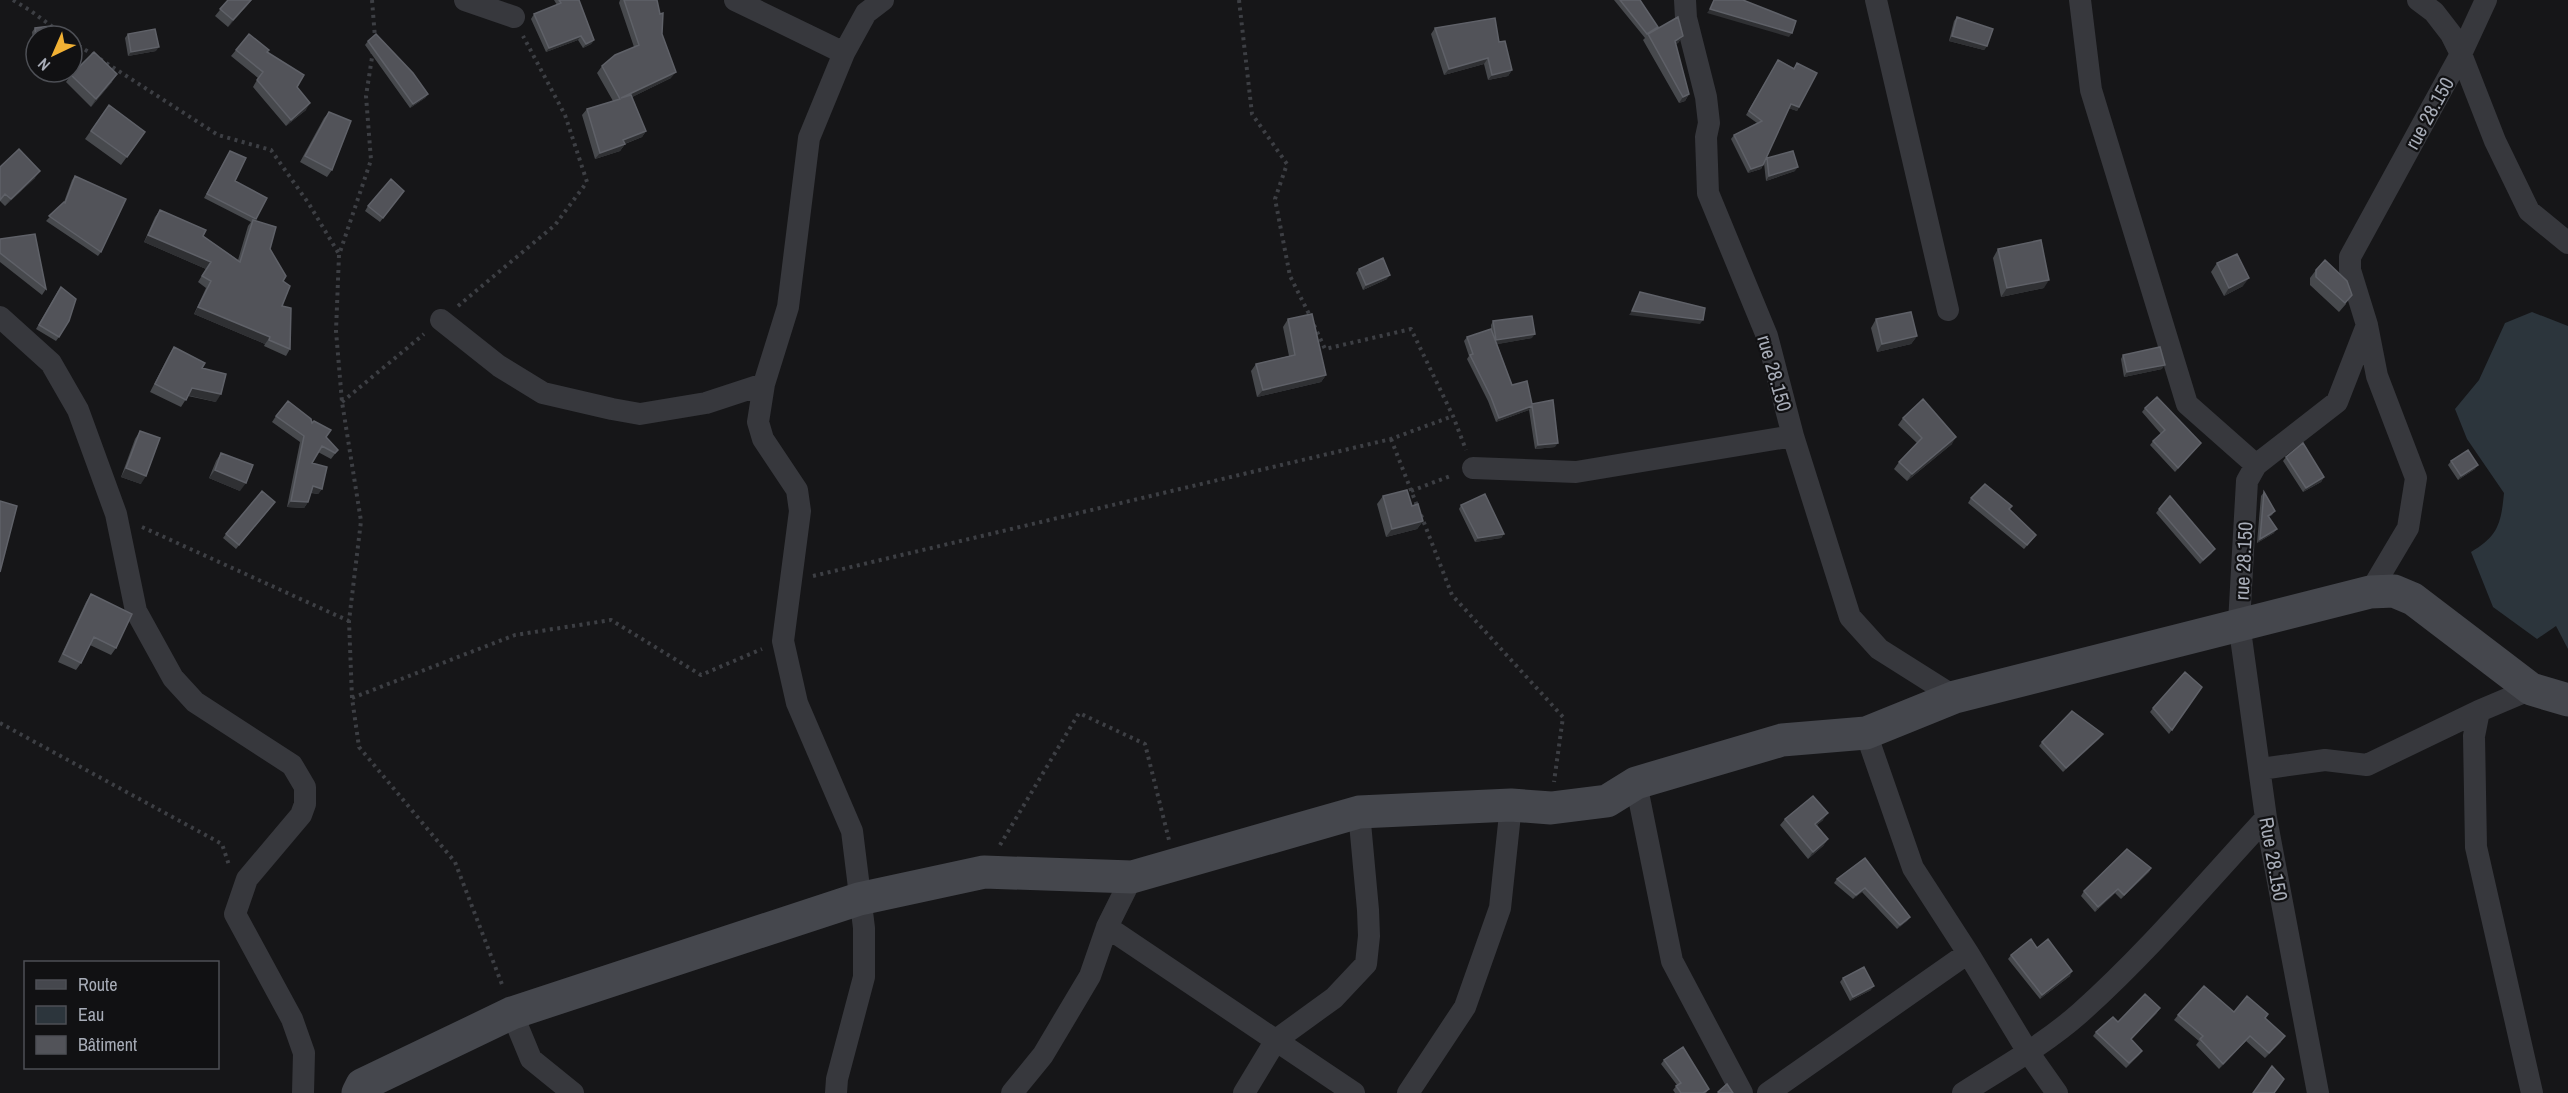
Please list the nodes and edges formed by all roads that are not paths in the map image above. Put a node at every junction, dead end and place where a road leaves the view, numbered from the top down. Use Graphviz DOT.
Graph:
graph roads {
  1 [pos="465,0"];
  2 [pos="735,0"];
  3 [pos="883,0"];
  4 [pos="1685,0"];
  5 [pos="1876,0"];
  6 [pos="2080,0"];
  7 [pos="2418,0"];
  8 [pos="2486,0"];
  9 [pos="514,17"];
  10 [pos="844,53"];
  11 [pos="2461,54"];
  12 [pos="2568,243"];
  13 [pos="1948,310"];
  14 [pos="0,317"];
  15 [pos="441,320"];
  16 [pos="2367,325"];
  17 [pos="764,384"];
  18 [pos="1793,436"];
  19 [pos="2256,465"];
  20 [pos="1473,468"];
  21 [pos="2370,592"];
  22 [pos="2239,623"];
  23 [pos="2530,689"];
  24 [pos="1955,697"];
  25 [pos="2568,700"];
  26 [pos="2480,711"];
  27 [pos="1866,733"];
  28 [pos="2261,770"];
  29 [pos="1636,783"];
  30 [pos="1511,805"];
  31 [pos="1359,812"];
  32 [pos="2266,818"];
  33 [pos="1132,877"];
  34 [pos="859,899"];
  35 [pos="1107,927"];
  36 [pos="1968,953"];
  37 [pos="512,1013"];
  38 [pos="1276,1040"];
  39 [pos="2028,1052"];
  40 [pos="1413,1091"];
  41 [pos="303,1093"];
  42 [pos="358,1093"];
  43 [pos="573,1093"];
  44 [pos="837,1093"];
  45 [pos="1012,1093"];
  46 [pos="1244,1093"];
  47 [pos="1354,1093"];
  48 [pos="1742,1093"];
  49 [pos="1768,1093"];
  50 [pos="1963,1093"];
  51 [pos="2057,1093"];
  52 [pos="2318,1093"];
  53 [pos="2532,1093"];
  1 -- 9 [label="street"];
  2 -- 10 [label="street"];
  3 -- 10 [label="street"];
  4 -- 18 [label="street, rue 28.150"];
  5 -- 13 [label="street"];
  6 -- 19 [label="street"];
  7 -- 11 [label="street"];
  8 -- 11 [label="street, rue 28.150"];
  10 -- 17 [label="street"];
  11 -- 12 [label="street"];
  11 -- 16 [label="street, rue 28.150"];
  14 -- 41 [label="street"];
  15 -- 17 [label="street"];
  16 -- 19 [label="street"];
  16 -- 21 [label="street, rue 28.150"];
  17 -- 34 [label="street"];
  18 -- 20 [label="street"];
  18 -- 24 [label="street, rue 28.150"];
  19 -- 22 [label="street, rue 28.150"];
  21 -- 22 [label="street"];
  21 -- 23 [label="street"];
  22 -- 24 [label="street, rue 28.150"];
  22 -- 28 [label="street, Rue 28.150"];
  23 -- 25 [label="street"];
  23 -- 26 [label="street"];
  24 -- 27 [label="street, rue 28.150"];
  26 -- 28 [label="street"];
  26 -- 53 [label="street"];
  27 -- 29 [label="street, rue 28.150"];
  27 -- 36 [label="street"];
  28 -- 32 [label="street, Rue 28.150"];
  29 -- 30 [label="street, rue 28.150"];
  29 -- 48 [label="street"];
  30 -- 31 [label="street, rue 28.150"];
  30 -- 40 [label="street"];
  31 -- 33 [label="street, rue 28.150"];
  31 -- 38 [label="street"];
  32 -- 39 [label="street"];
  32 -- 52 [label="street, Rue 28.150"];
  33 -- 34 [label="street, rue 28.150"];
  33 -- 35 [label="street"];
  34 -- 37 [label="street, rue 28.150"];
  34 -- 44 [label="street"];
  35 -- 38 [label="street"];
  35 -- 45 [label="street"];
  36 -- 39 [label="street"];
  36 -- 49 [label="street"];
  37 -- 42 [label="street, rue 28.150"];
  37 -- 43 [label="street"];
  38 -- 46 [label="street"];
  38 -- 47 [label="street"];
  39 -- 50 [label="street"];
  39 -- 51 [label="street"];
}
